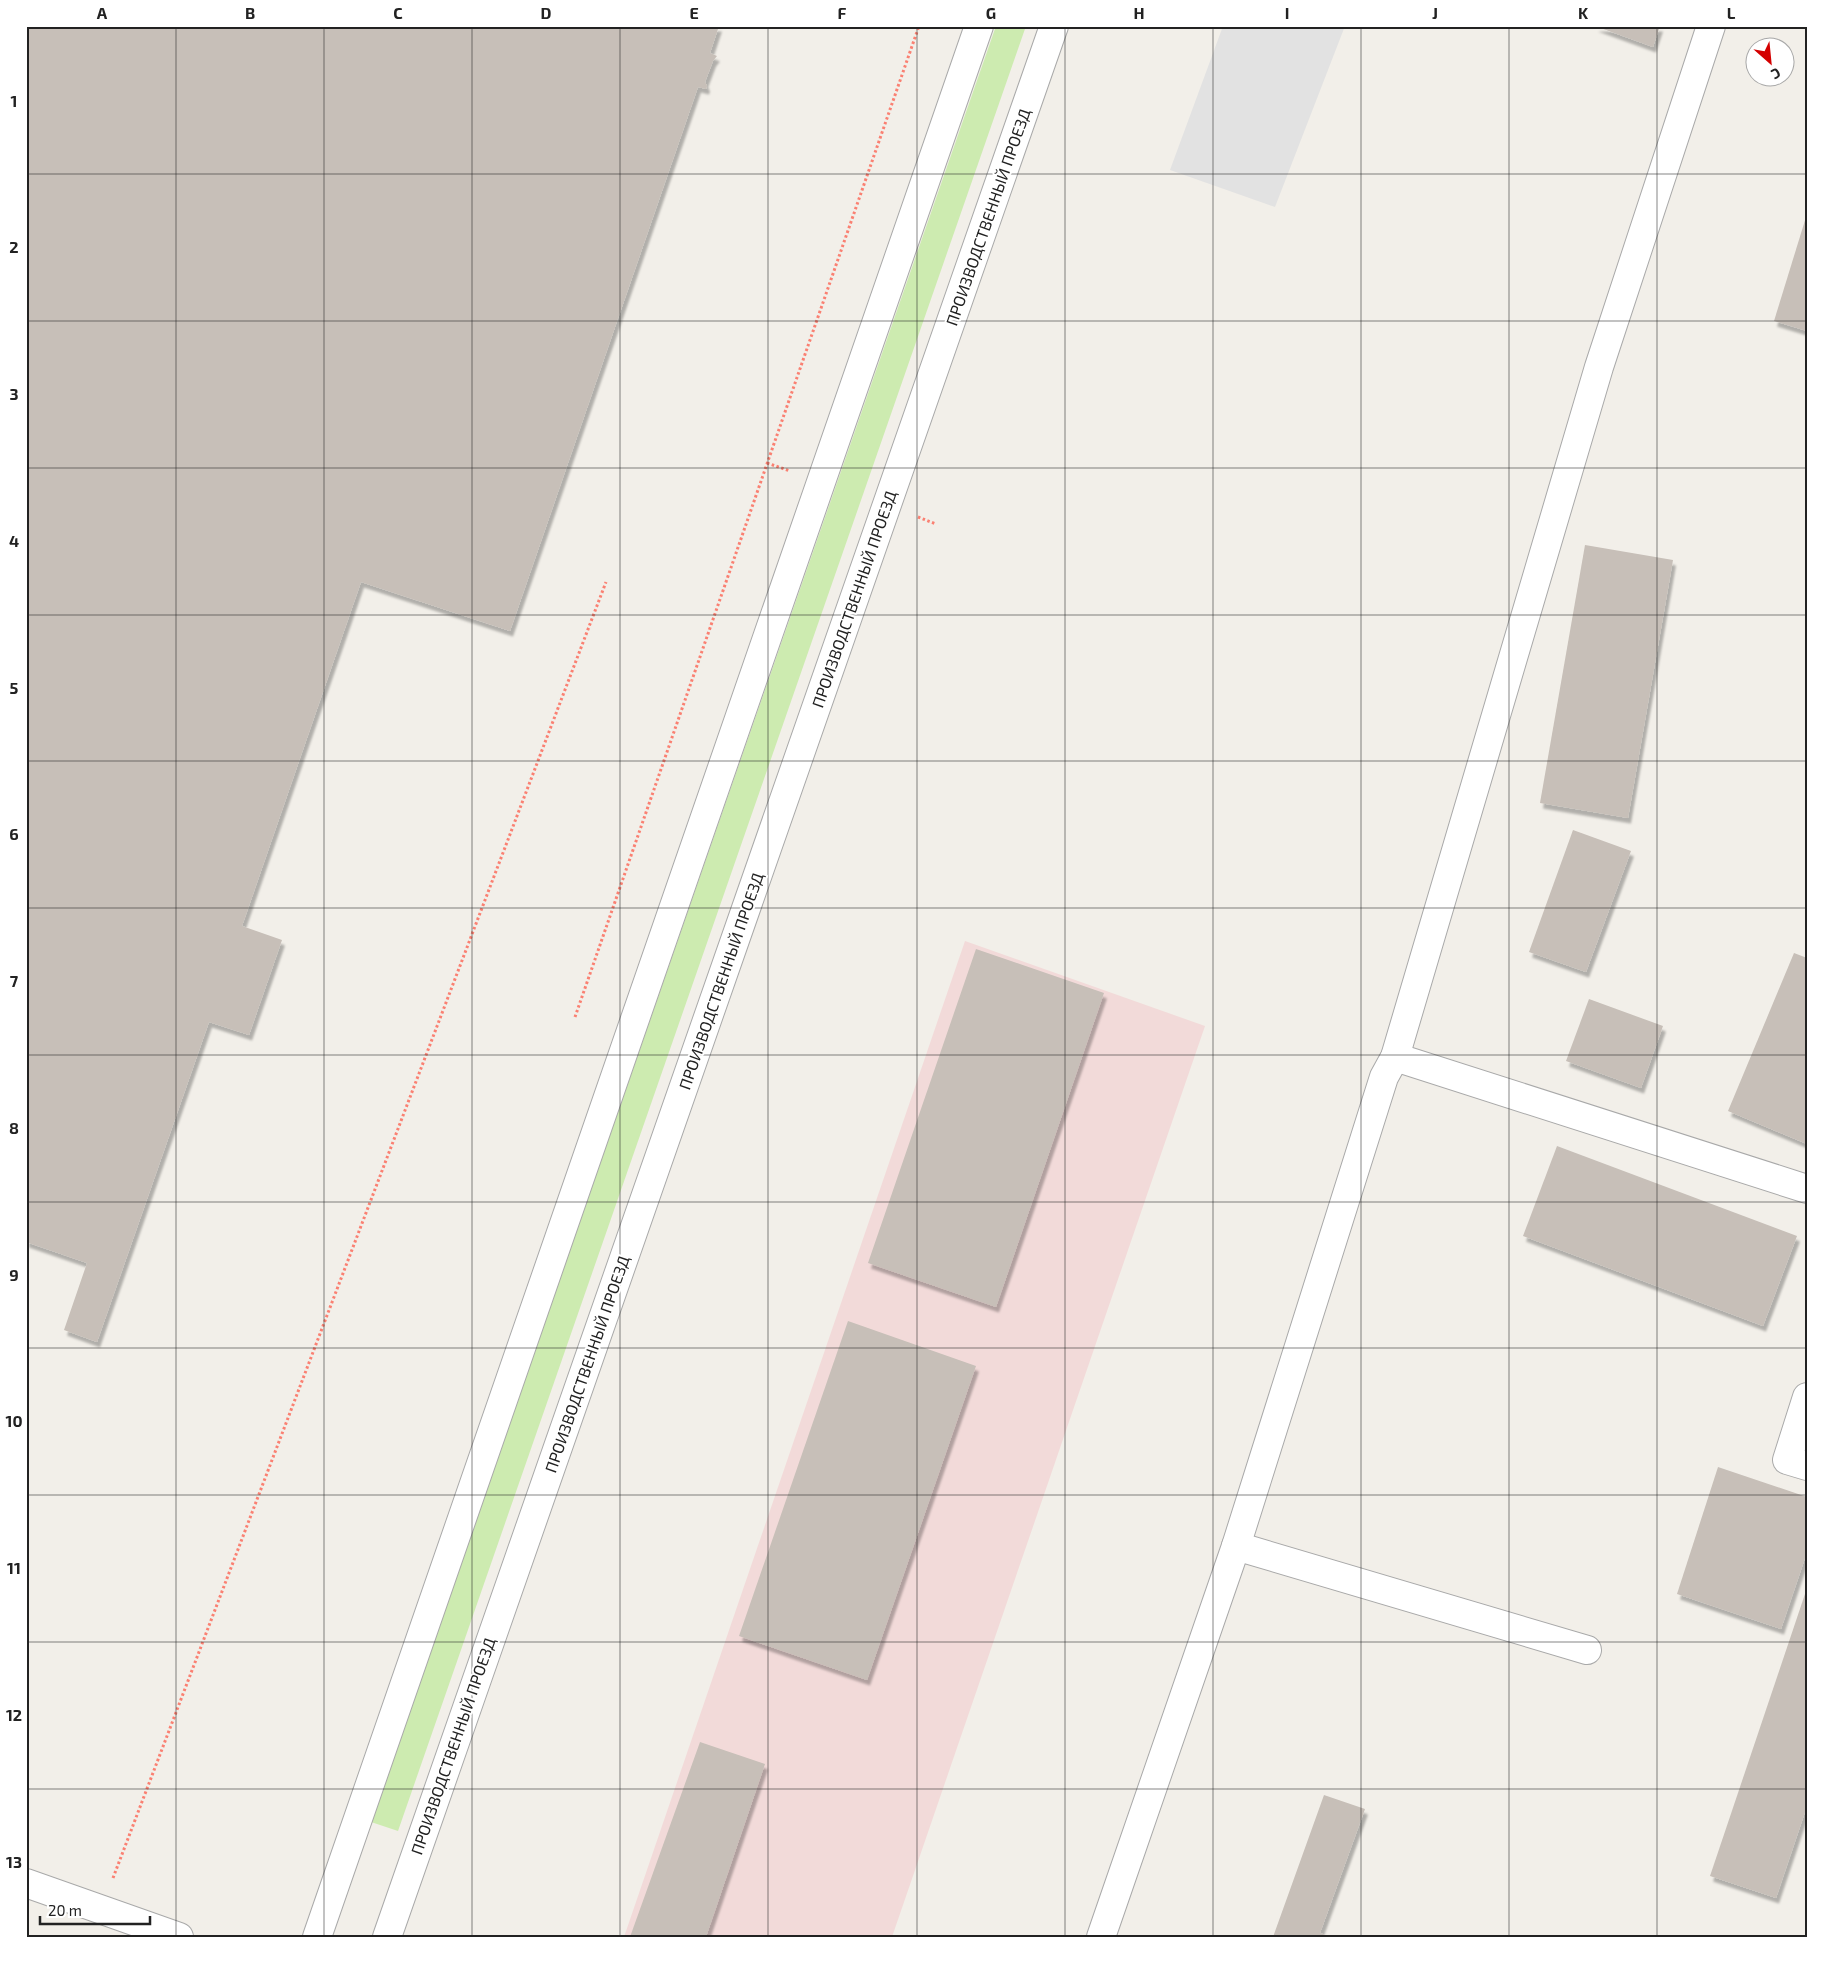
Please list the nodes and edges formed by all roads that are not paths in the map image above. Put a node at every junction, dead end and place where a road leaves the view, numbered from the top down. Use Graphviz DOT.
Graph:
graph roads {
  1 [pos="979,26"];
  2 [pos="1054,26"];
  3 [pos="1711,26"];
  4 [pos="1395,1057"];
  5 [pos="1807,1189"];
  6 [pos="1807,1398"];
  7 [pos="1807,1466"];
  8 [pos="1236,1546"];
  9 [pos="1587,1650"];
  10 [pos="26,1883"];
  11 [pos="179,1937"];
  12 [pos="317,1937"];
  13 [pos="387,1937"];
  14 [pos="1101,1937"];
  1 -- 12 [label="street"];
  2 -- 13 [label="street, ПРОИЗВОДСТВЕННЫЙ ПРОЕЗД"];
  3 -- 4 [label="street"];
  4 -- 5 [label="street"];
  4 -- 8 [label="street"];
  6 -- 7 [label="street"];
  8 -- 9 [label="street"];
  8 -- 14 [label="street"];
  10 -- 11 [label="street"];
}
